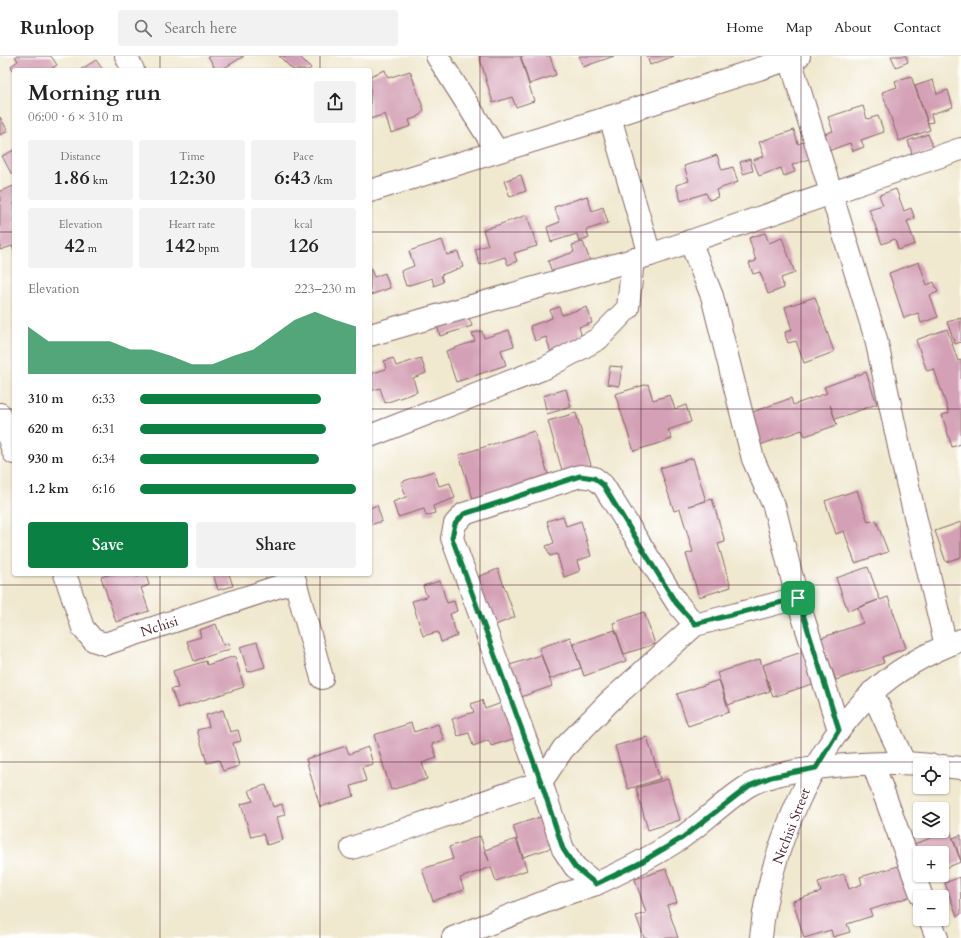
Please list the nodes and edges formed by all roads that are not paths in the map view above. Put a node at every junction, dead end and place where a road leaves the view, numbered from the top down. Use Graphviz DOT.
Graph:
graph roads {
  1 [pos="126,56"];
  2 [pos="436,56"];
  3 [pos="794,57"];
  4 [pos="132,68"];
  5 [pos="610,117"];
  6 [pos="961,149"];
  7 [pos="497,151"];
  8 [pos="372,190"];
  9 [pos="831,192"];
  10 [pos="690,241"];
  11 [pos="641,257"];
  12 [pos="372,334"];
  13 [pos="0,414"];
  14 [pos="372,435"];
  15 [pos="12,447"];
  16 [pos="66,576"];
  17 [pos="294,577"];
  18 [pos="798,598"];
  19 [pos="695,624"];
  20 [pos="954,643"];
  21 [pos="322,678"];
  22 [pos="872,692"];
  23 [pos="839,730"];
  24 [pos="904,762"];
  25 [pos="913,763"];
  26 [pos="873,764"];
  27 [pos="949,767"];
  28 [pos="816,768"];
  29 [pos="961,768"];
  30 [pos="541,782"];
  31 [pos="352,848"];
  32 [pos="596,884"];
  33 [pos="919,890"];
  34 [pos="933,926"];
  35 [pos="453,938"];
  36 [pos="761,938"];
  37 [pos="938,938"];
  1 -- 4 [label="street"];
  2 -- 7 [label="street"];
  3 -- 5 [label="street"];
  3 -- 9 [label="street"];
  5 -- 7 [label="street"];
  5 -- 11 [label="street"];
  6 -- 9 [label="street"];
  7 -- 8 [label="street"];
  9 -- 10 [label="street"];
  9 -- 20 [label="street"];
  10 -- 11 [label="street"];
  10 -- 18 [label="street"];
  11 -- 12 [label="street"];
  11 -- 14 [label="street"];
  13 -- 15 [label="street"];
  16 -- 17 [label="street, Nchisi"];
  17 -- 21 [label="street"];
  18 -- 19 [label="street"];
  18 -- 23 [label="street"];
  19 -- 30 [label="street"];
  19 -- 30 [label="street"];
  20 -- 22 [label="street, Ntchisi Street"];
  22 -- 23 [label="street, Ntchisi Street"];
  22 -- 24 [label="street"];
  23 -- 28 [label="street, Ntchisi Street"];
  24 -- 25 [label="street"];
  24 -- 26 [label="street"];
  26 -- 28 [label="street"];
  26 -- 33 [label="street"];
  27 -- 29 [label="street"];
  28 -- 32 [label="street"];
  28 -- 36 [label="street, Ntchisi Street"];
  30 -- 31 [label="street"];
  30 -- 32 [label="street"];
  32 -- 35 [label="street"];
  34 -- 37 [label="street"];
}
